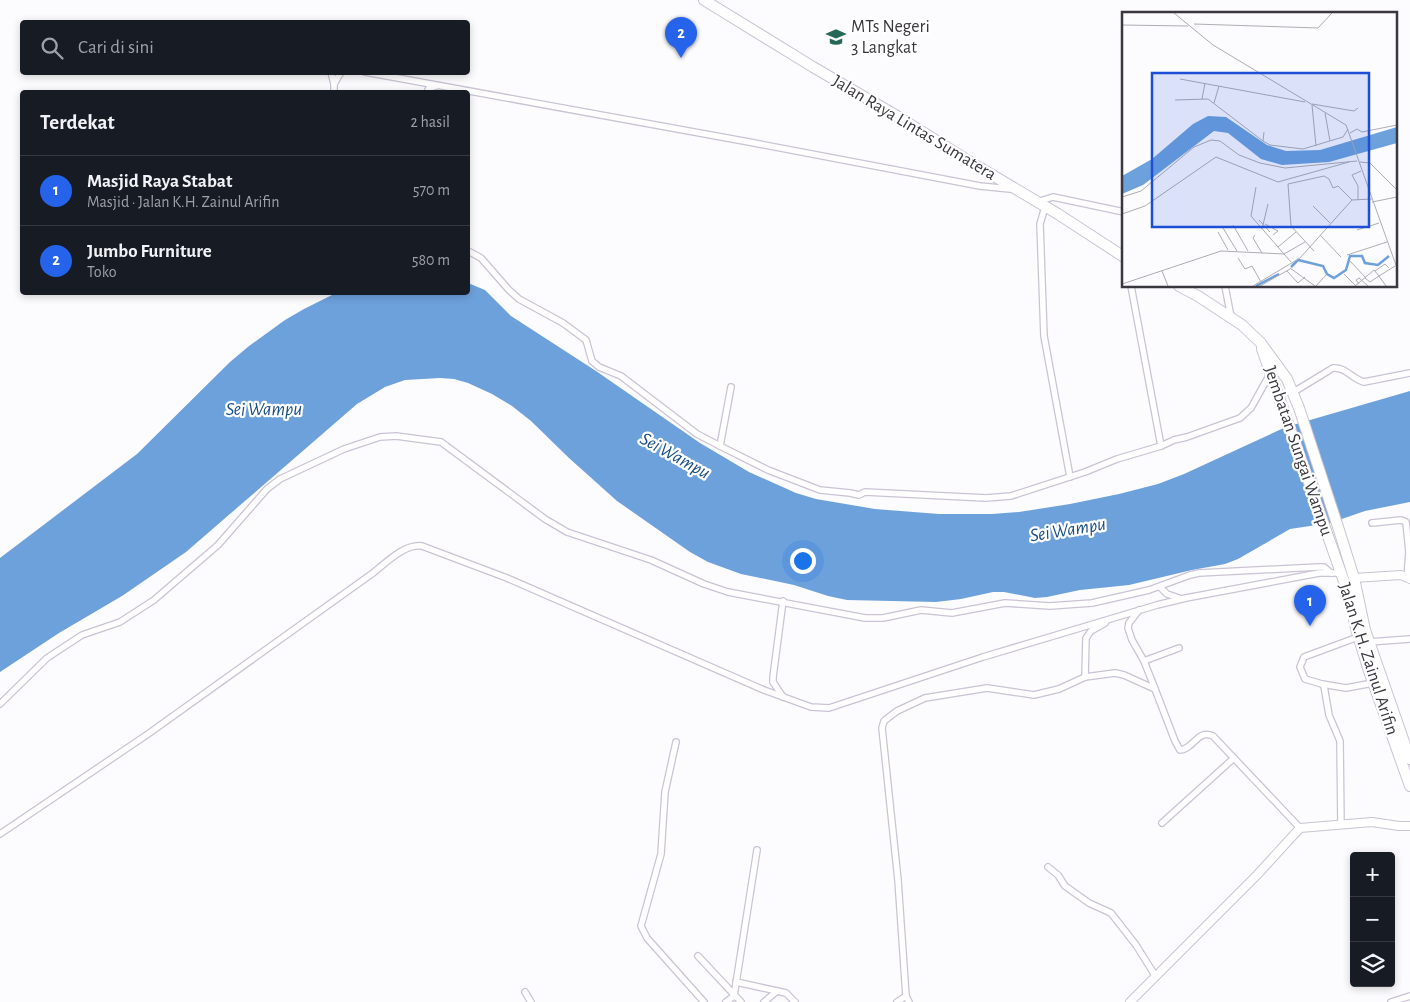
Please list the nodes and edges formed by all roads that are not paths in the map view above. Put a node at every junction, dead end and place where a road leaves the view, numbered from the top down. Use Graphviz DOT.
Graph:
graph roads {
  1 [pos="704,0"];
  2 [pos="332,75"];
  3 [pos="339,75"];
  4 [pos="382,75"];
  5 [pos="334,84"];
  6 [pos="438,85"];
  7 [pos="334,90"];
  8 [pos="428,90"];
  9 [pos="465,90"];
  10 [pos="470,91"];
  11 [pos="1015,189"];
  12 [pos="1041,205"];
  13 [pos="1122,212"];
  14 [pos="470,252"];
  15 [pos="1122,256"];
  16 [pos="1131,288"];
  17 [pos="1183,288"];
  18 [pos="1225,288"];
  19 [pos="1231,317"];
  20 [pos="1260,342"];
  21 [pos="1276,364"];
  22 [pos="1270,373"];
  23 [pos="1410,373"];
  24 [pos="731,387"];
  25 [pos="1292,393"];
  26 [pos="720,446"];
  27 [pos="1162,446"];
  28 [pos="1070,477"];
  29 [pos="1372,523"];
  30 [pos="1347,556"];
  31 [pos="1336,559"];
  32 [pos="1336,573"];
  33 [pos="1354,578"];
  34 [pos="1409,578"];
  35 [pos="1160,587"];
  36 [pos="1186,598"];
  37 [pos="783,601"];
  38 [pos="1139,610"];
  39 [pos="1113,618"];
  40 [pos="1410,639"];
  41 [pos="1363,642"];
  42 [pos="1179,648"];
  43 [pos="1144,661"];
  44 [pos="1085,677"];
  45 [pos="1372,683"];
  46 [pos="1322,684"];
  47 [pos="1155,688"];
  48 [pos="783,697"];
  49 [pos="0,704"];
  50 [pos="676,742"];
  51 [pos="1234,758"];
  52 [pos="1410,759"];
  53 [pos="1410,786"];
  54 [pos="1162,823"];
  55 [pos="1341,825"];
  56 [pos="1410,826"];
  57 [pos="1300,828"];
  58 [pos="0,834"];
  59 [pos="757,850"];
  60 [pos="1048,866"];
  61 [pos="698,956"];
  62 [pos="1156,977"];
  63 [pos="736,982"];
  64 [pos="777,991"];
  65 [pos="525,992"];
  66 [pos="734,996"];
  67 [pos="906,996"];
  68 [pos="1410,996"];
  69 [pos="531,1002"];
  70 [pos="704,1002"];
  71 [pos="726,1002"];
  72 [pos="741,1002"];
  73 [pos="764,1002"];
  74 [pos="795,1002"];
  75 [pos="897,1002"];
  76 [pos="909,1002"];
  77 [pos="1130,1002"];
  78 [pos="1391,1002"];
  1 -- 11 [label="highway, Jalan Raya Lintas Sumatera"];
  2 -- 5 [label="street"];
  3 -- 5 [label="street"];
  4 -- 6 [label="street"];
  5 -- 7 [label="street"];
  6 -- 8 [label="street"];
  6 -- 9 [label="street"];
  10 -- 11 [label="street"];
  11 -- 12 [label="highway, Jalan Raya Lintas Sumatera"];
  12 -- 13 [label="street"];
  12 -- 15 [label="highway, Jalan Raya Lintas Sumatera"];
  12 -- 28 [label="street"];
  14 -- 26 [label="street"];
  16 -- 27 [label="street"];
  17 -- 19 [label="highway"];
  18 -- 19 [label="street"];
  19 -- 20 [label="highway"];
  20 -- 21 [label="highway"];
  20 -- 22 [label="highway, Jembatan Sungai Wampu"];
  21 -- 22 [label="street"];
  21 -- 25 [label="highway"];
  22 -- 27 [label="street"];
  22 -- 31 [label="highway, Jembatan Sungai Wampu"];
  23 -- 25 [label="street"];
  24 -- 26 [label="street"];
  25 -- 30 [label="highway, Jembatan Sungai Wampu"];
  26 -- 28 [label="street"];
  27 -- 28 [label="street"];
  29 -- 34 [label="street"];
  30 -- 33 [label="highway, Jalan K.H. Zainul Arifin"];
  31 -- 32 [label="highway, Jalan K.H. Zainul Arifin"];
  32 -- 35 [label="street"];
  32 -- 36 [label="street"];
  32 -- 41 [label="highway, Jalan K.H. Zainul Arifin"];
  33 -- 34 [label="street"];
  33 -- 41 [label="highway, Jalan K.H. Zainul Arifin"];
  35 -- 36 [label="street"];
  35 -- 37 [label="street"];
  36 -- 38 [label="street"];
  37 -- 48 [label="street"];
  37 -- 49 [label="street"];
  38 -- 39 [label="street"];
  38 -- 43 [label="street"];
  39 -- 44 [label="street"];
  39 -- 48 [label="street"];
  40 -- 41 [label="street"];
  41 -- 45 [label="highway, Jalan K.H. Zainul Arifin"];
  41 -- 46 [label="street"];
  41 -- 52 [label="highway, Jalan K.H. Zainul Arifin"];
  42 -- 43 [label="street"];
  43 -- 47 [label="street"];
  44 -- 47 [label="street"];
  44 -- 67 [label="street"];
  45 -- 46 [label="street"];
  45 -- 53 [label="highway, Jalan K.H. Zainul Arifin"];
  46 -- 55 [label="street"];
  47 -- 51 [label="street"];
  48 -- 58 [label="street"];
  50 -- 70 [label="street"];
  51 -- 54 [label="street"];
  51 -- 57 [label="street"];
  55 -- 56 [label="street"];
  55 -- 57 [label="street"];
  57 -- 62 [label="street"];
  59 -- 63 [label="street"];
  60 -- 62 [label="street"];
  61 -- 66 [label="street"];
  62 -- 77 [label="street"];
  63 -- 64 [label="street"];
  63 -- 66 [label="street"];
  64 -- 73 [label="street"];
  64 -- 74 [label="street"];
  65 -- 69 [label="street"];
  66 -- 71 [label="street"];
  66 -- 72 [label="street"];
  67 -- 75 [label="street"];
  67 -- 76 [label="street"];
  68 -- 78 [label="street"];
}
